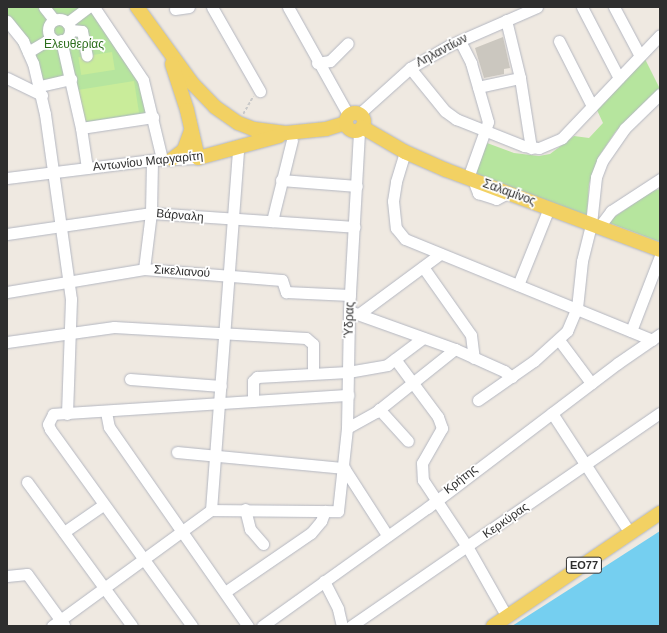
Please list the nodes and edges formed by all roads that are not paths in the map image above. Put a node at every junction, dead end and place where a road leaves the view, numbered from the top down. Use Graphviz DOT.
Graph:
graph roads {
  1 [pos="44,7"];
  2 [pos="137,7"];
  3 [pos="190,7"];
  4 [pos="212,7"];
  5 [pos="288,7"];
  6 [pos="537,7"];
  7 [pos="582,7"];
  8 [pos="614,7"];
  9 [pos="94,8"];
  10 [pos="175,9"];
  11 [pos="54,20"];
  12 [pos="506,20"];
  13 [pos="7,21"];
  14 [pos="69,26"];
  15 [pos="660,34"];
  16 [pos="56,39"];
  17 [pos="460,41"];
  18 [pos="560,41"];
  19 [pos="348,43"];
  20 [pos="164,47"];
  21 [pos="28,52"];
  22 [pos="87,56"];
  23 [pos="640,56"];
  24 [pos="317,63"];
  25 [pos="410,68"];
  26 [pos="7,78"];
  27 [pos="520,78"];
  28 [pos="619,78"];
  29 [pos="71,79"];
  30 [pos="478,87"];
  31 [pos="41,90"];
  32 [pos="259,90"];
  33 [pos="659,98"];
  34 [pos="208,100"];
  35 [pos="592,106"];
  36 [pos="187,110"];
  37 [pos="153,117"];
  38 [pos="355,122"];
  39 [pos="81,128"];
  40 [pos="191,131"];
  41 [pos="485,132"];
  42 [pos="255,136"];
  43 [pos="289,137"];
  44 [pos="238,148"];
  45 [pos="531,148"];
  46 [pos="405,152"];
  47 [pos="198,158"];
  48 [pos="162,160"];
  49 [pos="87,168"];
  50 [pos="52,173"];
  51 [pos="7,178"];
  52 [pos="660,179"];
  53 [pos="281,180"];
  54 [pos="472,182"];
  55 [pos="357,186"];
  56 [pos="504,195"];
  57 [pos="549,208"];
  58 [pos="151,213"];
  59 [pos="231,220"];
  60 [pos="272,221"];
  61 [pos="595,225"];
  62 [pos="60,227"];
  63 [pos="354,227"];
  64 [pos="7,234"];
  65 [pos="660,250"];
  66 [pos="440,254"];
  67 [pos="660,256"];
  68 [pos="424,267"];
  69 [pos="144,269"];
  70 [pos="227,276"];
  71 [pos="68,283"];
  72 [pos="518,285"];
  73 [pos="7,292"];
  74 [pos="350,295"];
  75 [pos="577,308"];
  76 [pos="354,313"];
  77 [pos="631,331"];
  78 [pos="70,332"];
  79 [pos="223,334"];
  80 [pos="656,337"];
  81 [pos="423,338"];
  82 [pos="559,340"];
  83 [pos="7,342"];
  84 [pos="455,349"];
  85 [pos="474,358"];
  86 [pos="395,359"];
  87 [pos="348,372"];
  88 [pos="313,373"];
  89 [pos="512,377"];
  90 [pos="130,379"];
  91 [pos="413,382"];
  92 [pos="590,383"];
  93 [pos="221,386"];
  94 [pos="348,395"];
  95 [pos="478,400"];
  96 [pos="253,401"];
  97 [pos="220,403"];
  98 [pos="379,409"];
  99 [pos="106,412"];
  100 [pos="552,413"];
  101 [pos="67,414"];
  102 [pos="660,414"];
  103 [pos="347,428"];
  104 [pos="408,441"];
  105 [pos="177,452"];
  106 [pos="215,456"];
  107 [pos="586,465"];
  108 [pos="344,468"];
  109 [pos="28,482"];
  110 [pos="436,500"];
  111 [pos="103,505"];
  112 [pos="245,509"];
  113 [pos="211,510"];
  114 [pos="325,511"];
  115 [pos="660,513"];
  116 [pos="64,532"];
  117 [pos="183,532"];
  118 [pos="630,533"];
  119 [pos="387,535"];
  120 [pos="263,544"];
  121 [pos="468,548"];
  122 [pos="143,561"];
  123 [pos="7,576"];
  124 [pos="324,581"];
  125 [pos="105,588"];
  126 [pos="224,592"];
  127 [pos="507,617"];
  128 [pos="59,624"];
  129 [pos="132,626"];
  130 [pos="192,626"];
  131 [pos="248,626"];
  132 [pos="262,626"];
  133 [pos="342,626"];
  134 [pos="351,626"];
  135 [pos="494,626"];
  1 -- 11 [label="street"];
  2 -- 20 [label="main road"];
  3 -- 10 [label="street"];
  4 -- 32 [label="street"];
  5 -- 24 [label="street"];
  6 -- 12 [label="street, Ληλαντίων"];
  7 -- 28 [label="street"];
  8 -- 23 [label="street"];
  9 -- 14 [label="street"];
  9 -- 37 [label="street"];
  11 -- 14 [label="street"];
  11 -- 16 [label="street"];
  12 -- 17 [label="street, Ληλαντίων"];
  12 -- 27 [label="street"];
  13 -- 21 [label="street"];
  14 -- 16 [label="street"];
  14 -- 22 [label="street"];
  15 -- 23 [label="street"];
  16 -- 21 [label="street"];
  16 -- 29 [label="street"];
  17 -- 25 [label="street, Ληλαντίων"];
  17 -- 30 [label="street"];
  18 -- 35 [label="street"];
  19 -- 24 [label="street"];
  20 -- 34 [label="main road"];
  20 -- 36 [label="main road"];
  21 -- 31 [label="street"];
  23 -- 28 [label="street"];
  24 -- 38 [label="street"];
  25 -- 38 [label="street, Ληλαντίων"];
  25 -- 41 [label="street"];
  26 -- 31 [label="street"];
  27 -- 30 [label="street"];
  27 -- 45 [label="street"];
  28 -- 35 [label="street"];
  29 -- 31 [label="street"];
  29 -- 39 [label="street"];
  30 -- 41 [label="street"];
  31 -- 50 [label="street"];
  33 -- 61 [label="street"];
  34 -- 36 [label="main road"];
  34 -- 42 [label="main road"];
  35 -- 45 [label="street"];
  36 -- 40 [label="main road"];
  37 -- 39 [label="street"];
  37 -- 48 [label="street"];
  38 -- 43 [label="main road"];
  38 -- 46 [label="main road, Σαλαμίνος"];
  38 -- 55 [label="street, Ύδρας"];
  39 -- 49 [label="street"];
  40 -- 47 [label="main road"];
  40 -- 48 [label="main road"];
  41 -- 45 [label="street"];
  41 -- 54 [label="street"];
  42 -- 43 [label="main road"];
  42 -- 44 [label="main road, Αντωνίου Μαργαρίτη"];
  43 -- 53 [label="street"];
  44 -- 47 [label="main road, Αντωνίου Μαργαρίτη"];
  44 -- 59 [label="street"];
  46 -- 54 [label="main road, Σαλαμίνος"];
  46 -- 66 [label="street"];
  47 -- 48 [label="street, Αντωνίου Μαργαρίτη"];
  48 -- 49 [label="street, Αντωνίου Μαργαρίτη"];
  48 -- 58 [label="street"];
  49 -- 50 [label="street, Αντωνίου Μαργαρίτη"];
  50 -- 51 [label="street, Αντωνίου Μαργαρίτη"];
  50 -- 62 [label="street"];
  52 -- 61 [label="street"];
  53 -- 55 [label="street"];
  53 -- 60 [label="street"];
  54 -- 56 [label="street"];
  54 -- 57 [label="main road, Σαλαμίνος"];
  55 -- 63 [label="street, Ύδρας"];
  57 -- 61 [label="main road, Σαλαμίνος"];
  57 -- 72 [label="street"];
  58 -- 59 [label="street, Βάρναλη"];
  58 -- 62 [label="street, Βάρναλη"];
  58 -- 69 [label="street"];
  59 -- 60 [label="street, Βάρναλη"];
  59 -- 70 [label="street"];
  60 -- 63 [label="street, Βάρναλη"];
  61 -- 65 [label="main road, Σαλαμίνος"];
  61 -- 75 [label="street"];
  62 -- 64 [label="street, Βάρναλη"];
  62 -- 71 [label="street"];
  63 -- 74 [label="street, Ύδρας"];
  66 -- 68 [label="street"];
  66 -- 72 [label="street"];
  67 -- 77 [label="street"];
  68 -- 76 [label="street"];
  68 -- 85 [label="street"];
  69 -- 70 [label="street, Σικελιανού"];
  69 -- 71 [label="street, Σικελιανού"];
  70 -- 74 [label="street, Σικελιανού"];
  70 -- 79 [label="street"];
  71 -- 73 [label="street, Σικελιανού"];
  71 -- 78 [label="street"];
  72 -- 75 [label="street"];
  74 -- 76 [label="street, Ύδρας"];
  75 -- 77 [label="street"];
  75 -- 82 [label="street"];
  76 -- 81 [label="street"];
  76 -- 87 [label="street, Ύδρας"];
  77 -- 80 [label="street"];
  78 -- 79 [label="street"];
  78 -- 83 [label="street"];
  78 -- 101 [label="street"];
  79 -- 88 [label="street"];
  79 -- 93 [label="street"];
  80 -- 92 [label="street, Κρήτης"];
  81 -- 84 [label="street"];
  81 -- 86 [label="street"];
  82 -- 89 [label="street"];
  82 -- 92 [label="street"];
  84 -- 85 [label="street"];
  84 -- 91 [label="street"];
  85 -- 89 [label="street"];
  86 -- 87 [label="street"];
  86 -- 91 [label="street"];
  87 -- 88 [label="street"];
  87 -- 94 [label="street, Ύδρας"];
  88 -- 96 [label="street"];
  89 -- 95 [label="street"];
  90 -- 93 [label="street"];
  91 -- 98 [label="street"];
  91 -- 110 [label="street"];
  92 -- 100 [label="street, Κρήτης"];
  93 -- 97 [label="street"];
  94 -- 96 [label="street"];
  94 -- 103 [label="street, Ύδρας"];
  96 -- 97 [label="street"];
  97 -- 99 [label="street"];
  97 -- 106 [label="street"];
  98 -- 103 [label="street"];
  98 -- 104 [label="street"];
  99 -- 101 [label="street"];
  99 -- 117 [label="street"];
  100 -- 107 [label="street"];
  100 -- 110 [label="street, Κρήτης"];
  101 -- 111 [label="street"];
  102 -- 107 [label="street, Κερκύρας"];
  103 -- 108 [label="street, Ύδρας"];
  105 -- 106 [label="street"];
  106 -- 108 [label="street"];
  106 -- 113 [label="street"];
  107 -- 118 [label="street"];
  107 -- 121 [label="street, Κερκύρας"];
  108 -- 114 [label="street, Ύδρας"];
  108 -- 119 [label="street"];
  109 -- 116 [label="street"];
  110 -- 119 [label="street, Κρήτης"];
  110 -- 121 [label="street"];
  111 -- 116 [label="street"];
  111 -- 122 [label="street"];
  112 -- 113 [label="street"];
  112 -- 114 [label="street"];
  112 -- 120 [label="street"];
  113 -- 117 [label="street"];
  114 -- 126 [label="street"];
  115 -- 118 [label="main road, ΕΟ77"];
  116 -- 125 [label="street"];
  117 -- 122 [label="street"];
  117 -- 126 [label="street"];
  118 -- 127 [label="main road, ΕΟ77"];
  119 -- 124 [label="street, Κρήτης"];
  121 -- 127 [label="street"];
  121 -- 134 [label="street, Κερκύρας"];
  122 -- 125 [label="street"];
  122 -- 130 [label="street"];
  123 -- 128 [label="street"];
  124 -- 132 [label="street, Κρήτης"];
  124 -- 133 [label="street"];
  125 -- 128 [label="street"];
  125 -- 129 [label="street"];
  126 -- 131 [label="street"];
  127 -- 135 [label="main road, ΕΟ77"];
}
